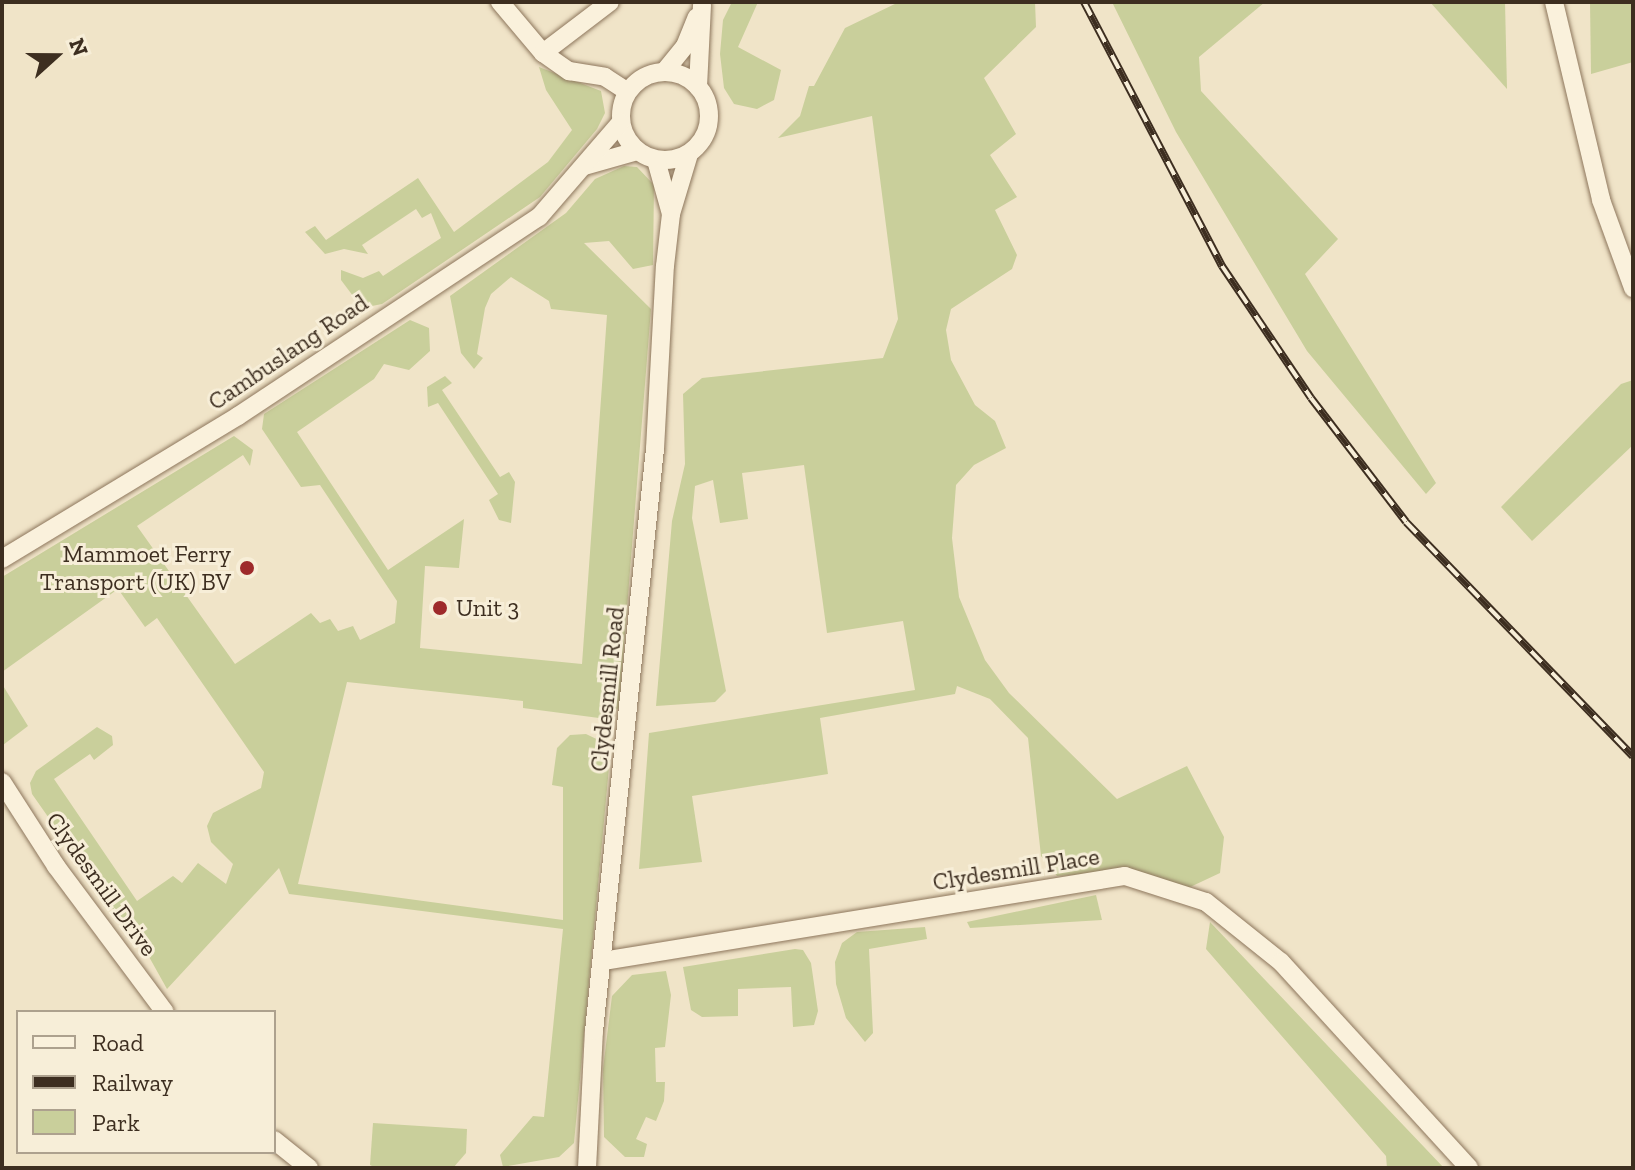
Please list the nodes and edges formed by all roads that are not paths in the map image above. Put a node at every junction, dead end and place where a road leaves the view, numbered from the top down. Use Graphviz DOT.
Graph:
graph roads {
  1 [pos="500,2"];
  2 [pos="610,2"];
  3 [pos="1554,3"];
  4 [pos="703,4"];
  5 [pos="543,53"];
  6 [pos="664,72"];
  7 [pos="698,87"];
  8 [pos="628,92"];
  9 [pos="621,122"];
  10 [pos="637,151"];
  11 [pos="689,154"];
  12 [pos="656,160"];
  13 [pos="584,166"];
  14 [pos="671,214"];
  15 [pos="1633,288"];
  16 [pos="2,559"];
  17 [pos="2,782"];
  18 [pos="603,961"];
  19 [pos="164,1010"];
  20 [pos="276,1142"];
  21 [pos="582,1167"];
  22 [pos="309,1168"];
  23 [pos="1469,1168"];
  1 -- 5 [label="street"];
  2 -- 5 [label="street"];
  3 -- 15 [label="street"];
  4 -- 6 [label="street"];
  4 -- 7 [label="street"];
  5 -- 8 [label="street"];
  6 -- 7 [label="street"];
  6 -- 8 [label="street"];
  7 -- 11 [label="street"];
  8 -- 9 [label="street"];
  9 -- 10 [label="street"];
  9 -- 13 [label="street, Cambuslang Road"];
  10 -- 12 [label="street"];
  10 -- 13 [label="street"];
  11 -- 12 [label="street"];
  11 -- 14 [label="street, Clydesmill Road"];
  12 -- 14 [label="street, Clydesmill Road"];
  13 -- 16 [label="street, Cambuslang Road"];
  14 -- 18 [label="street, Clydesmill Road"];
  17 -- 19 [label="street, Clydesmill Drive"];
  18 -- 21 [label="street, Clydesmill Road"];
  18 -- 23 [label="street, Clydesmill Place"];
  20 -- 22 [label="street"];
}
